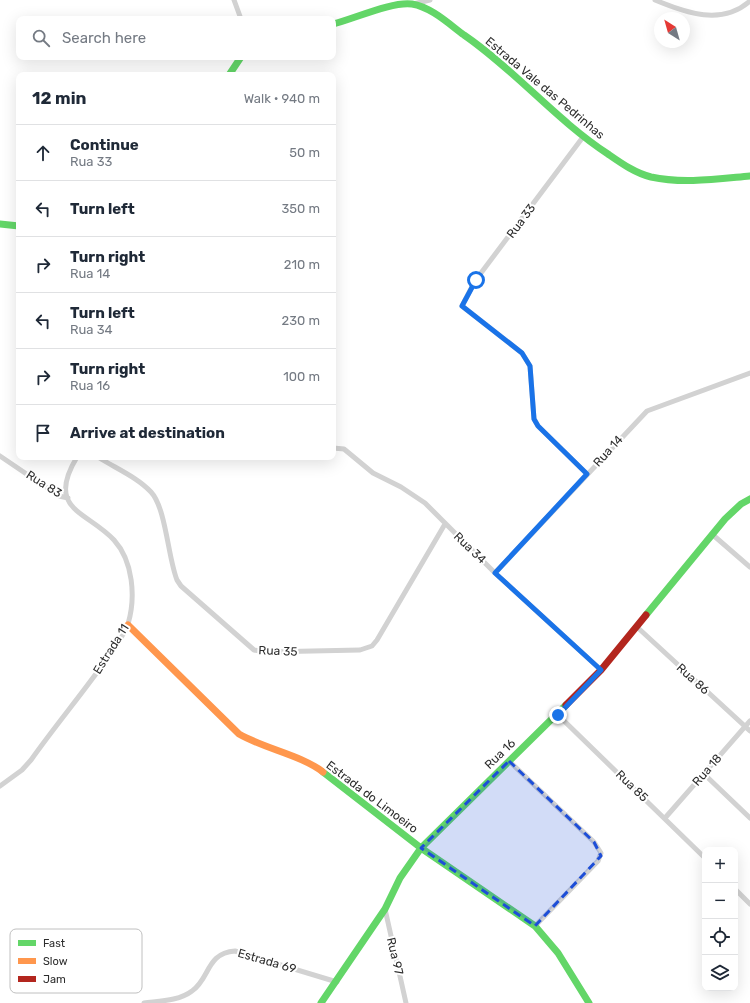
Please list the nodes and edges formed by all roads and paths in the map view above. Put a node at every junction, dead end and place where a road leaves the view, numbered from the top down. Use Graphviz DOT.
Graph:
graph roads {
  1 [pos="234,0"];
  2 [pos="430,0"];
  3 [pos="655,0"];
  4 [pos="750,1"];
  5 [pos="409,3"];
  6 [pos="240,16"];
  7 [pos="336,23"];
  8 [pos="240,60"];
  9 [pos="231,72"];
  10 [pos="583,137"];
  11 [pos="750,176"];
  12 [pos="0,224"];
  13 [pos="16,226"];
  14 [pos="750,372"];
  15 [pos="336,448"];
  16 [pos="0,456"];
  17 [pos="76,460"];
  18 [pos="103,460"];
  19 [pos="587,474"];
  20 [pos="68,498"];
  21 [pos="750,499"];
  22 [pos="445,524"];
  23 [pos="713,535"];
  24 [pos="750,567"];
  25 [pos="495,573"];
  26 [pos="128,625"];
  27 [pos="637,627"];
  28 [pos="601,670"];
  29 [pos="558,715"];
  30 [pos="750,722"];
  31 [pos="745,727"];
  32 [pos="750,731"];
  33 [pos="509,761"];
  34 [pos="704,774"];
  35 [pos="0,786"];
  36 [pos="665,818"];
  37 [pos="750,818"];
  38 [pos="421,848"];
  39 [pos="702,855"];
  40 [pos="738,892"];
  41 [pos="750,904"];
  42 [pos="385,909"];
  43 [pos="535,926"];
  44 [pos="337,982"];
  45 [pos="144,1003"];
  46 [pos="321,1003"];
  47 [pos="406,1003"];
  48 [pos="589,1003"];
  1 -- 6 [label="street"];
  2 -- 5 [label="street"];
  3 -- 4 [label="street"];
  5 -- 7 [label="street"];
  5 -- 10 [label="street, Estrada Vale das Pedrinhas"];
  8 -- 9 [label="street"];
  10 -- 11 [label="street, Estrada Vale das Pedrinhas"];
  10 -- 19 [label="street, Rua 33"];
  12 -- 13 [label="street"];
  14 -- 19 [label="street, Rua 14"];
  15 -- 22 [label="street, Rua 34"];
  16 -- 20 [label="street, Rua 83"];
  17 -- 20 [label="street"];
  18 -- 22 [label="street, Rua 35"];
  19 -- 25 [label="street, Rua 14"];
  20 -- 26 [label="street, Estrada 11"];
  21 -- 23 [label="street, Rua 16"];
  22 -- 25 [label="street, Rua 34"];
  23 -- 24 [label="street"];
  23 -- 27 [label="street, Rua 16"];
  25 -- 28 [label="street, Rua 34"];
  26 -- 35 [label="street, Estrada 11"];
  26 -- 38 [label="street, Estrada do Limoeiro"];
  27 -- 28 [label="street, Rua 16"];
  27 -- 31 [label="street, Rua 86"];
  28 -- 29 [label="street, Rua 16"];
  29 -- 33 [label="street, Rua 16"];
  29 -- 36 [label="street, Rua 85"];
  30 -- 31 [label="street, Rua 18"];
  31 -- 32 [label="street, Rua 86"];
  31 -- 34 [label="street, Rua 18"];
  33 -- 38 [label="street, Rua 16"];
  33 -- 43 [label="street"];
  34 -- 36 [label="street, Rua 18"];
  34 -- 37 [label="street"];
  36 -- 39 [label="street, Rua 85"];
  38 -- 42 [label="street, Rua 16"];
  38 -- 43 [label="street, Estrada do Limoeiro"];
  40 -- 41 [label="street"];
  42 -- 44 [label="street, Rua 16"];
  42 -- 47 [label="street, Rua 97"];
  43 -- 48 [label="street, Estrada do Limoeiro"];
  44 -- 45 [label="street, Estrada 69"];
  44 -- 46 [label="street, Rua 16"];
}
